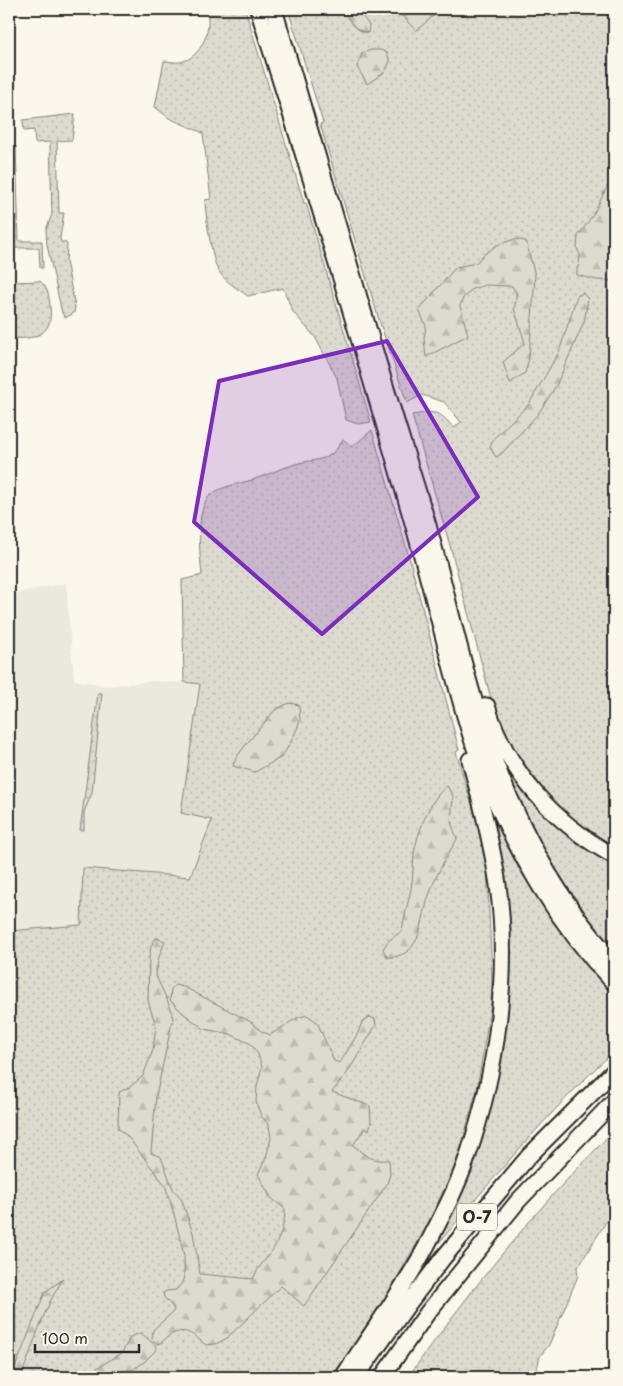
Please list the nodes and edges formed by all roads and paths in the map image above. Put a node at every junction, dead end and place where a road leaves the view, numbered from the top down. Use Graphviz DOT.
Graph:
graph roads {
  1 [pos="258,9"];
  2 [pos="274,9"];
  3 [pos="421,526"];
  4 [pos="614,856"];
  5 [pos="614,962"];
  6 [pos="614,983"];
  7 [pos="614,1071"];
  8 [pos="614,1101"];
  9 [pos="614,1115"];
  10 [pos="518,1202"];
  11 [pos="343,1377"];
  12 [pos="356,1377"];
  13 [pos="382,1377"];
  1 -- 3 [label="highway"];
  2 -- 3 [label="highway"];
  3 -- 4 [label="highway"];
  3 -- 5 [label="highway"];
  3 -- 6 [label="highway"];
  3 -- 11 [label="highway"];
  7 -- 12 [label="highway, O-7"];
  8 -- 10 [label="highway, O-7"];
  9 -- 10 [label="highway"];
  10 -- 13 [label="highway, O-7"];
}
